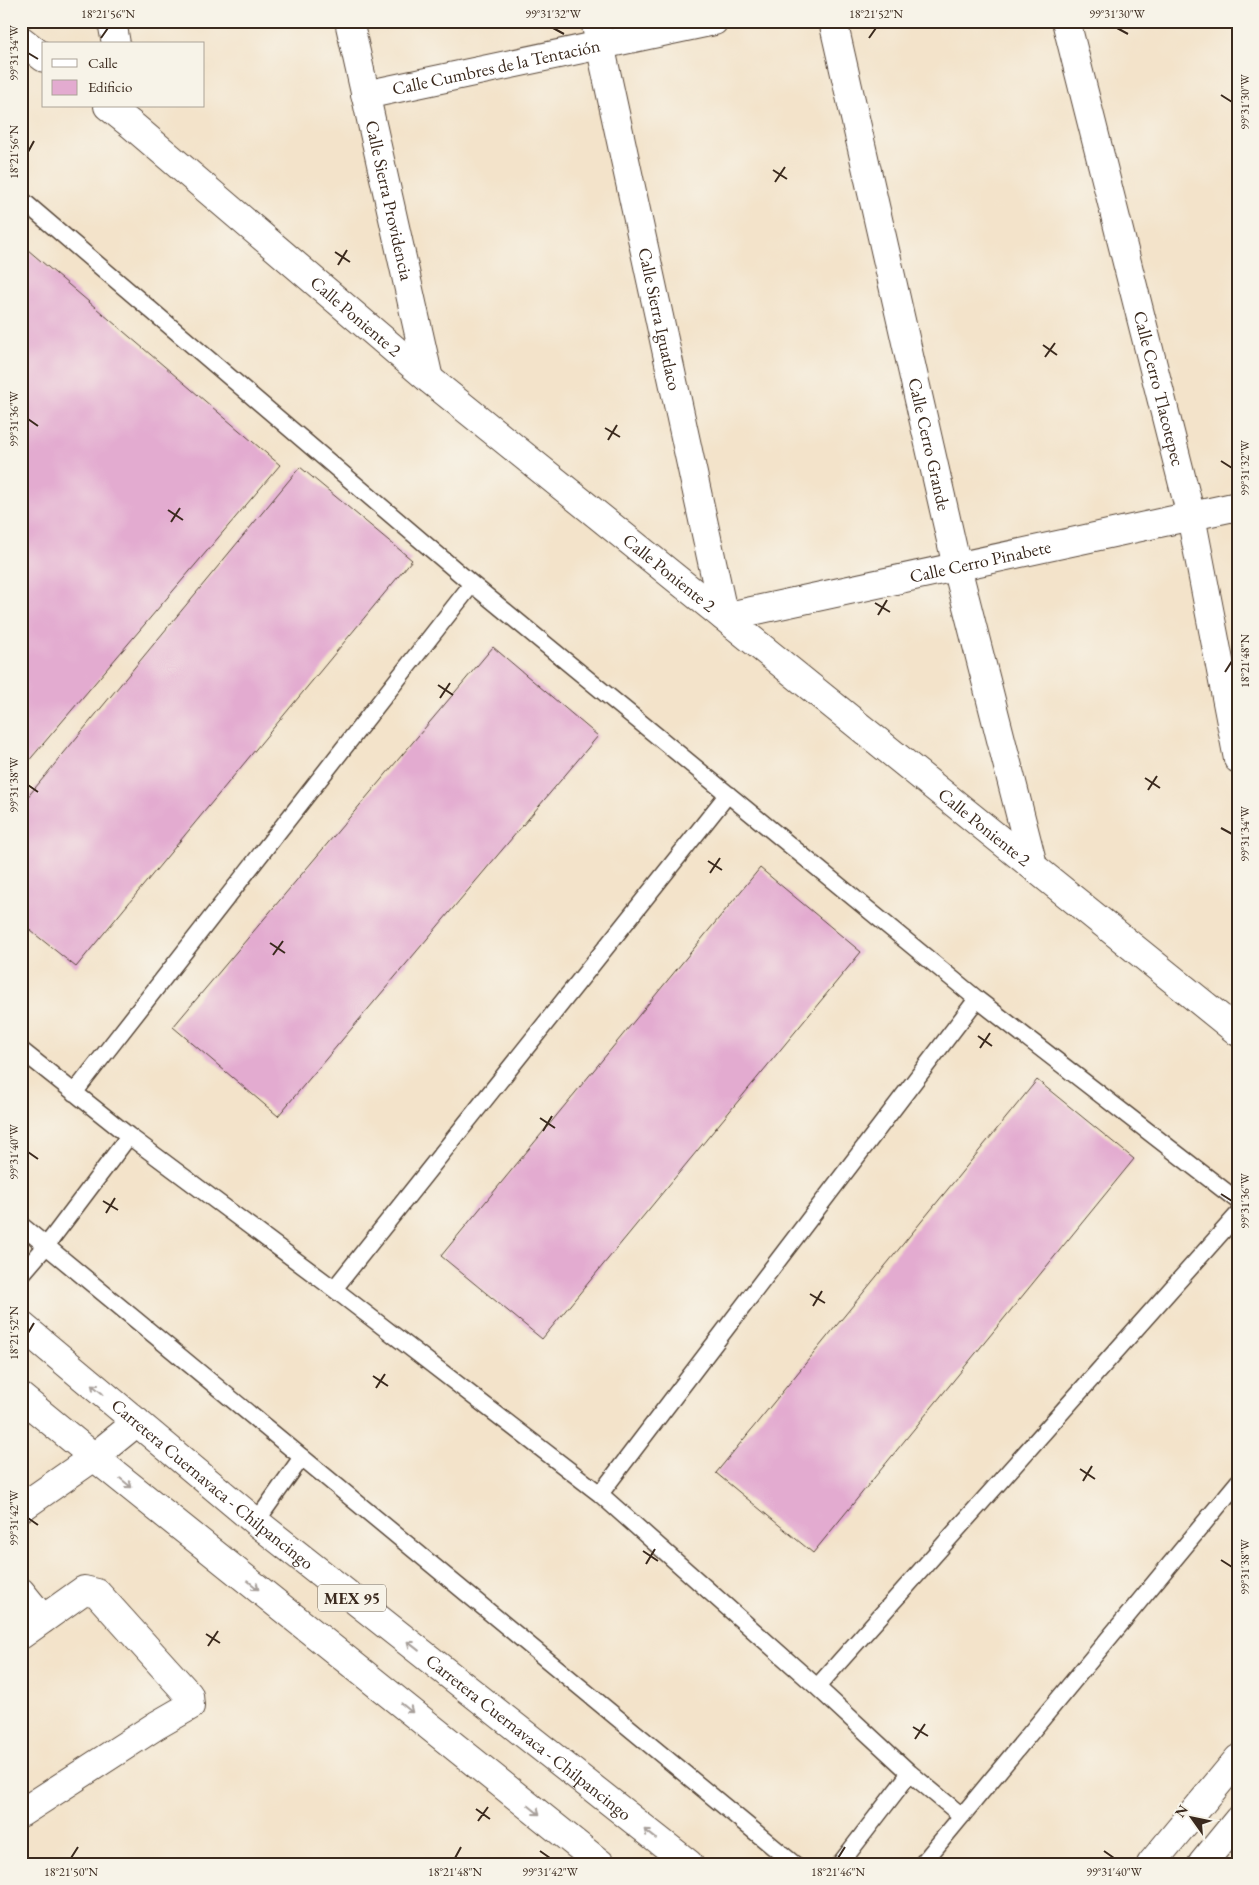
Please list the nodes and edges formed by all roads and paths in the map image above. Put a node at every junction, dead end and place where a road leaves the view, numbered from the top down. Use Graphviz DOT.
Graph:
graph roads {
  1 [pos="112,21"];
  2 [pos="348,21"];
  3 [pos="714,21"];
  4 [pos="833,21"];
  5 [pos="1066,21"];
  6 [pos="598,33"];
  7 [pos="21,40"];
  8 [pos="116,42"];
  9 [pos="42,56"];
  10 [pos="365,95"];
  11 [pos="113,108"];
  12 [pos="131,116"];
  13 [pos="21,199"];
  14 [pos="430,379"];
  15 [pos="1238,506"];
  16 [pos="1190,516"];
  17 [pos="957,567"];
  18 [pos="472,584"];
  19 [pos="724,617"];
  20 [pos="1238,759"];
  21 [pos="728,794"];
  22 [pos="1032,865"];
  23 [pos="977,999"];
  24 [pos="1238,1032"];
  25 [pos="21,1050"];
  26 [pos="74,1093"];
  27 [pos="128,1136"];
  28 [pos="1238,1201"];
  29 [pos="1238,1214"];
  30 [pos="21,1225"];
  31 [pos="46,1246"];
  32 [pos="21,1274"];
  33 [pos="334,1289"];
  34 [pos="21,1325"];
  35 [pos="21,1396"];
  36 [pos="137,1422"];
  37 [pos="94,1457"];
  38 [pos="302,1457"];
  39 [pos="1238,1482"];
  40 [pos="600,1494"];
  41 [pos="21,1508"];
  42 [pos="256,1522"];
  43 [pos="21,1592"];
  44 [pos="43,1619"];
  45 [pos="21,1635"];
  46 [pos="818,1687"];
  47 [pos="1238,1759"];
  48 [pos="910,1773"];
  49 [pos="21,1813"];
  50 [pos="962,1816"];
  51 [pos="1238,1820"];
  52 [pos="601,1864"];
  53 [pos="689,1864"];
  54 [pos="794,1864"];
  55 [pos="840,1864"];
  56 [pos="922,1864"];
  57 [pos="1151,1864"];
  58 [pos="1202,1864"];
  1 -- 8 [label="street"];
  2 -- 10 [label="street, Calle Sierra Providencia"];
  3 -- 6 [label="street, Calle Cumbres de la Tentación"];
  4 -- 17 [label="street, Calle Cerro Grande"];
  5 -- 16 [label="street, Calle Cerro Tlacotepec"];
  6 -- 10 [label="street, Calle Cumbres de la Tentación"];
  6 -- 19 [label="street, Calle Sierra Iguatlaco"];
  7 -- 9 [label="street"];
  10 -- 14 [label="street, Calle Sierra Providencia"];
  11 -- 12 [label="street, Calle Poniente 2"];
  12 -- 14 [label="street, Calle Poniente 2"];
  13 -- 18 [label="lane"];
  14 -- 19 [label="street, Calle Poniente 2"];
  15 -- 16 [label="street, Calle Cerro Pinabete"];
  16 -- 17 [label="street, Calle Cerro Pinabete"];
  16 -- 20 [label="street, Calle Cerro Tlacotepec"];
  17 -- 19 [label="street, Calle Cerro Pinabete"];
  17 -- 22 [label="street, Calle Cerro Grande"];
  18 -- 21 [label="lane"];
  18 -- 26 [label="lane"];
  19 -- 22 [label="street, Calle Poniente 2"];
  21 -- 23 [label="lane"];
  21 -- 33 [label="lane"];
  22 -- 24 [label="street, Calle Poniente 2"];
  23 -- 28 [label="lane"];
  23 -- 40 [label="lane"];
  25 -- 26 [label="lane"];
  26 -- 27 [label="lane"];
  27 -- 31 [label="lane"];
  27 -- 33 [label="lane"];
  29 -- 46 [label="lane"];
  30 -- 31 [label="lane"];
  31 -- 32 [label="lane"];
  31 -- 38 [label="lane"];
  33 -- 40 [label="lane"];
  36 -- 34 [label="street, Carretera Cuernavaca - Chilpancingo / MEX 95, one-way"];
  35 -- 37 [label="street, MEX 95"];
  36 -- 37 [label="street"];
  36 -- 42 [label="street, Carretera Cuernavaca - Chilpancingo / MEX 95"];
  37 -- 41 [label="street"];
  37 -- 52 [label="street, MEX 95, one-way"];
  38 -- 42 [label="lane"];
  38 -- 54 [label="lane"];
  39 -- 50 [label="lane"];
  40 -- 46 [label="lane"];
  53 -- 42 [label="street, Carretera Cuernavaca - Chilpancingo / MEX 95, one-way"];
  43 -- 44 [label="street"];
  44 -- 45 [label="street"];
  44 -- 49 [label="street"];
  46 -- 48 [label="lane"];
  47 -- 57 [label="street"];
  48 -- 50 [label="lane"];
  48 -- 55 [label="lane"];
  50 -- 56 [label="lane"];
  51 -- 58 [label="street"];
}
